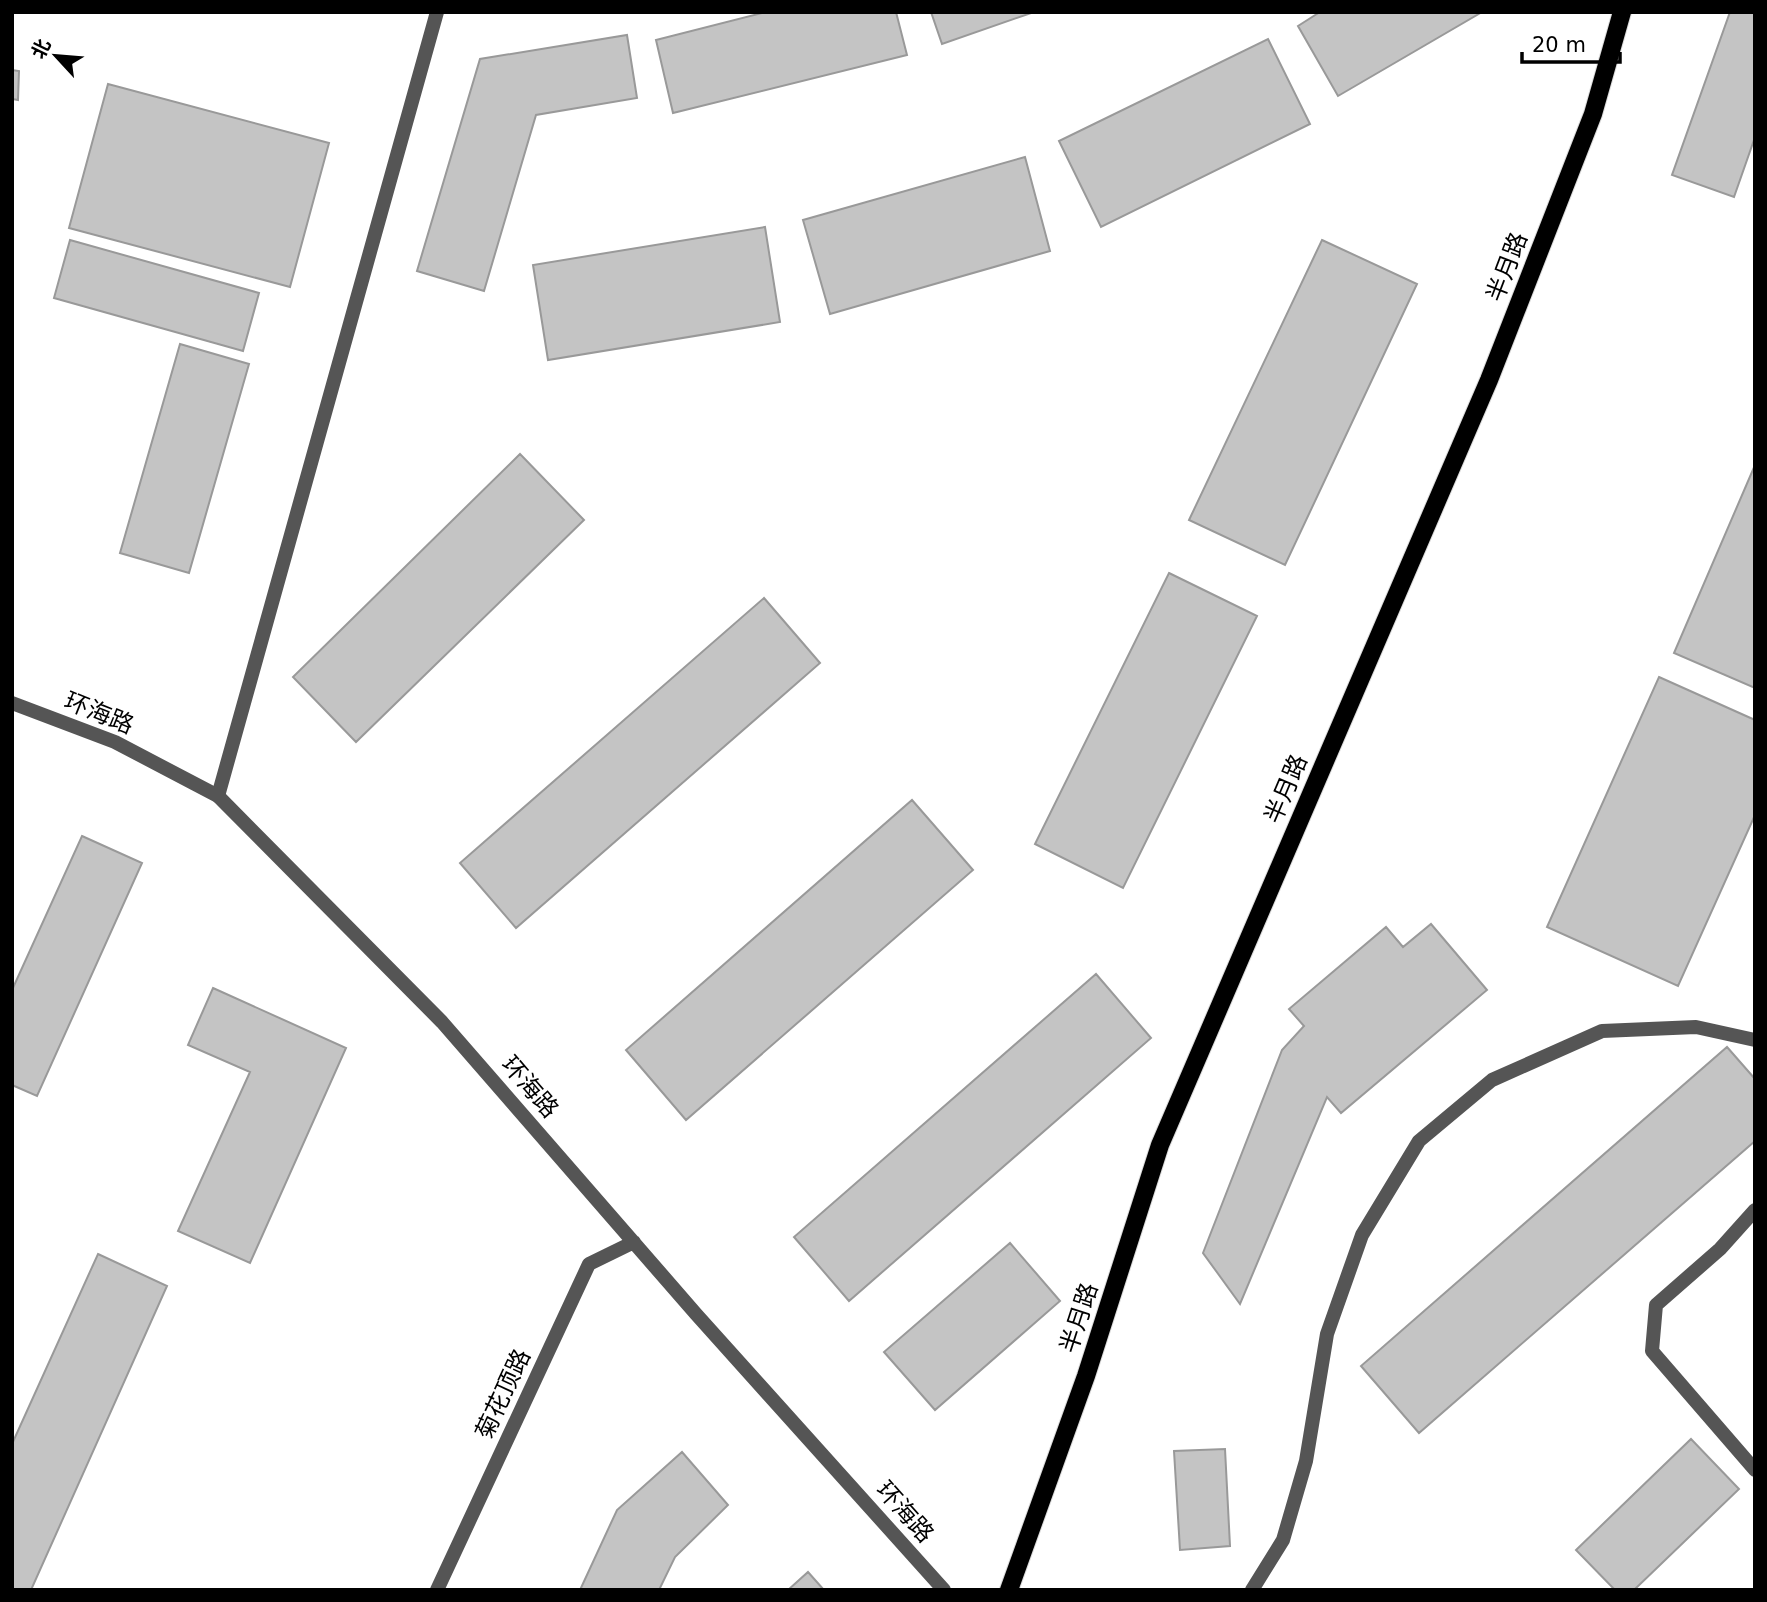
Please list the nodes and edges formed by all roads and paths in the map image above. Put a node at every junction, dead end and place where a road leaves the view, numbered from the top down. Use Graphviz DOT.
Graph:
graph roads {
  1 [pos="437,12"];
  2 [pos="1622,12"];
  3 [pos="12,703"];
  4 [pos="218,796"];
  5 [pos="1755,1040"];
  6 [pos="1755,1210"];
  7 [pos="635,1242"];
  8 [pos="1755,1470"];
  9 [pos="437,1590"];
  10 [pos="944,1590"];
  11 [pos="1009,1590"];
  12 [pos="1252,1590"];
  1 -- 4 [label="street"];
  2 -- 11 [label="main road, 半月路"];
  3 -- 4 [label="street, 环海路"];
  4 -- 7 [label="street, 环海路"];
  5 -- 12 [label="street"];
  6 -- 8 [label="street"];
  7 -- 9 [label="street, 菊花顶路"];
  7 -- 10 [label="street, 环海路"];
}
